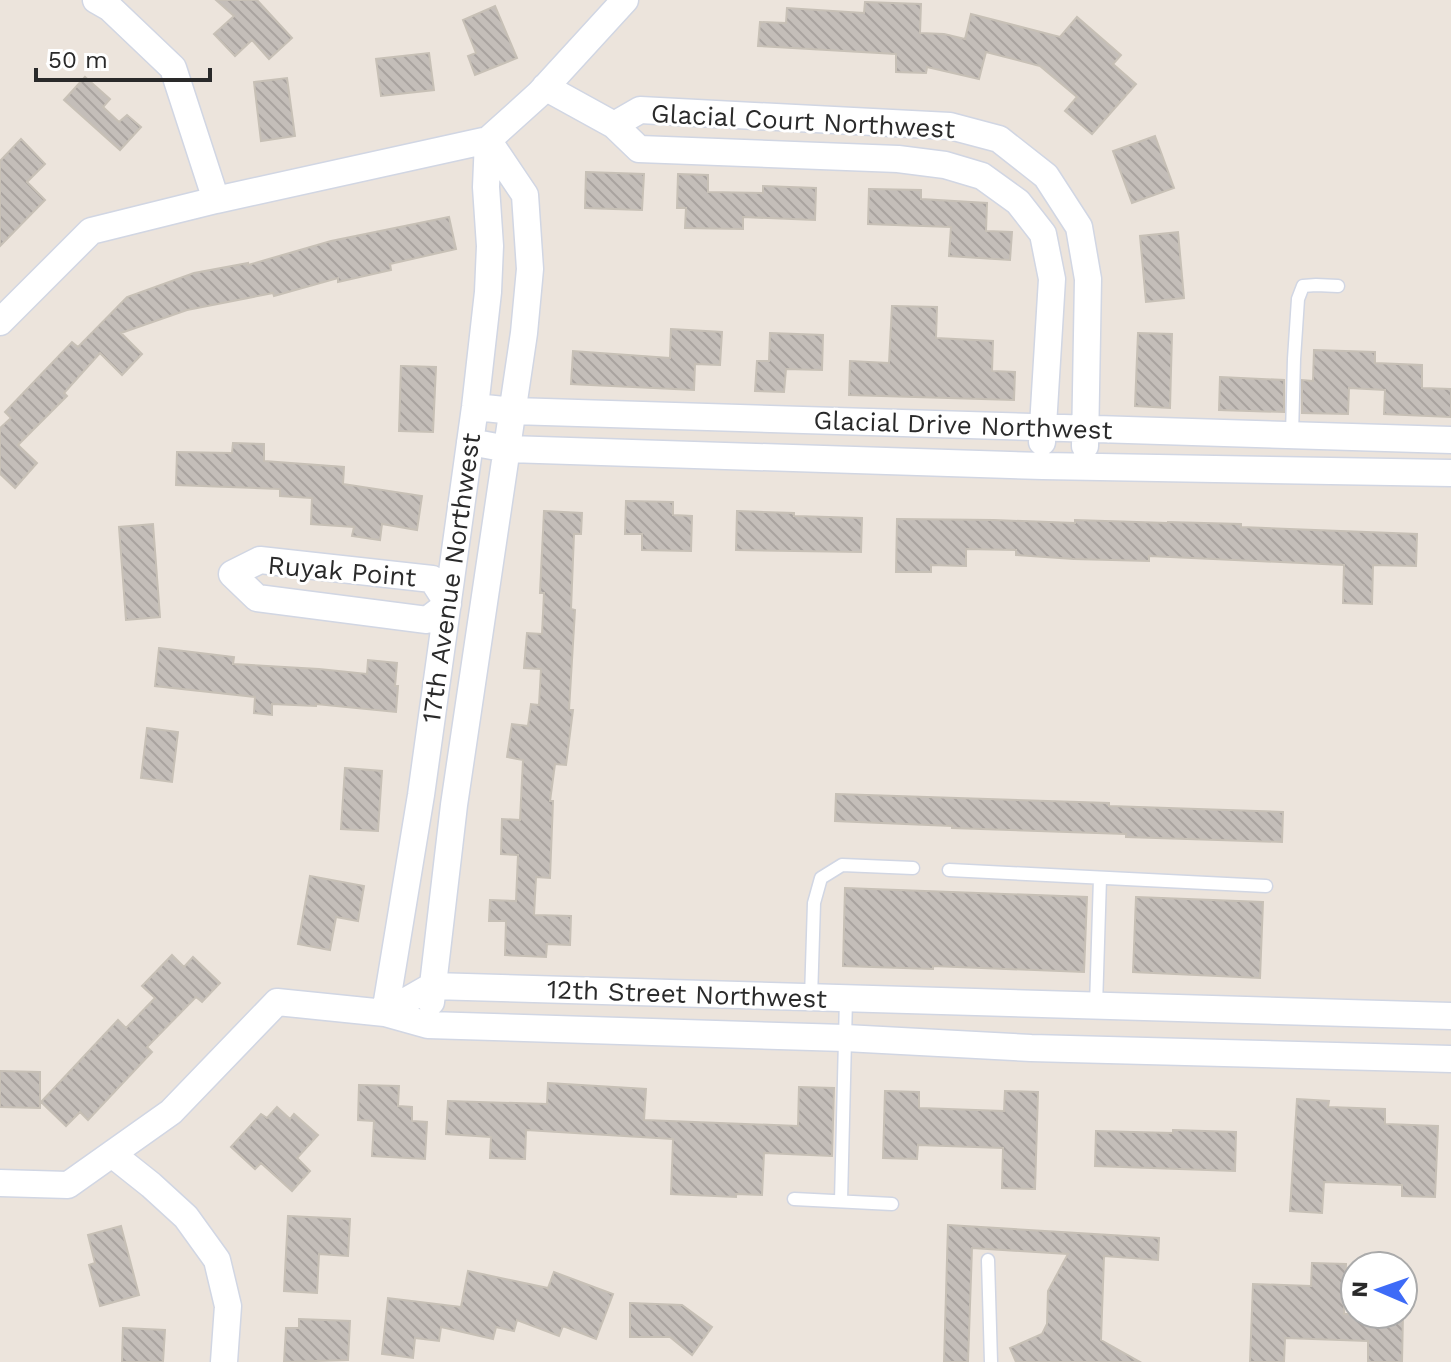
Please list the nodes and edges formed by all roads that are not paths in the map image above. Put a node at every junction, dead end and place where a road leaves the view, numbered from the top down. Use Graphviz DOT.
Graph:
graph roads {
  1 [pos="96,0"];
  2 [pos="625,0"];
  3 [pos="545,87"];
  4 [pos="614,125"];
  5 [pos="488,140"];
  6 [pos="216,200"];
  7 [pos="1338,286"];
  8 [pos="0,322"];
  9 [pos="475,407"];
  10 [pos="513,411"];
  11 [pos="1042,428"];
  12 [pos="1085,429"];
  13 [pos="1292,435"];
  14 [pos="1451,440"];
  15 [pos="470,442"];
  16 [pos="508,449"];
  17 [pos="1043,466"];
  18 [pos="1086,467"];
  19 [pos="1451,473"];
  20 [pos="448,604"];
  21 [pos="483,610"];
  22 [pos="437,800"];
  23 [pos="913,868"];
  24 [pos="949,870"];
  25 [pos="1100,878"];
  26 [pos="1266,886"];
  27 [pos="432,986"];
  28 [pos="811,998"];
  29 [pos="846,999"];
  30 [pos="1096,1006"];
  31 [pos="385,1013"];
  32 [pos="1451,1016"];
  33 [pos="428,1025"];
  34 [pos="845,1038"];
  35 [pos="1451,1059"];
  36 [pos="112,1154"];
  37 [pos="0,1183"];
  38 [pos="794,1199"];
  39 [pos="841,1201"];
  40 [pos="892,1204"];
  41 [pos="988,1260"];
  42 [pos="224,1362"];
  43 [pos="991,1362"];
  1 -- 6 [label="street"];
  2 -- 3 [label="street"];
  3 -- 4 [label="street, Glacial Court Northwest"];
  3 -- 5 [label="street"];
  4 -- 11 [label="street"];
  4 -- 12 [label="street, Glacial Court Northwest"];
  5 -- 6 [label="street"];
  5 -- 9 [label="street, 17th Avenue Northwest"];
  5 -- 10 [label="street"];
  6 -- 8 [label="street"];
  7 -- 13 [label="lane"];
  9 -- 10 [label="street, Glacial Drive Northwest"];
  9 -- 15 [label="street, 17th Avenue Northwest"];
  10 -- 11 [label="street, Glacial Drive Northwest"];
  10 -- 16 [label="street"];
  11 -- 12 [label="street, Glacial Drive Northwest"];
  11 -- 17 [label="street"];
  12 -- 13 [label="street, Glacial Drive Northwest"];
  12 -- 18 [label="street, Glacial Court Northwest"];
  13 -- 14 [label="street, Glacial Drive Northwest"];
  15 -- 16 [label="street"];
  15 -- 20 [label="street, 17th Avenue Northwest"];
  16 -- 17 [label="street"];
  16 -- 21 [label="street"];
  17 -- 18 [label="street"];
  18 -- 19 [label="street"];
  20 -- 20 [label="street, Ruyak Point"];
  20 -- 21 [label="street"];
  20 -- 22 [label="street, 17th Avenue Northwest"];
  21 -- 22 [label="street"];
  22 -- 27 [label="street"];
  22 -- 31 [label="street, 17th Avenue Northwest"];
  23 -- 28 [label="lane"];
  24 -- 25 [label="lane"];
  25 -- 26 [label="lane"];
  25 -- 30 [label="lane"];
  27 -- 28 [label="street, 12th Street Northwest"];
  27 -- 31 [label="street"];
  27 -- 33 [label="street"];
  28 -- 29 [label="street, 12th Street Northwest"];
  29 -- 30 [label="street, 12th Street Northwest"];
  29 -- 34 [label="lane"];
  30 -- 32 [label="street, 12th Street Northwest"];
  31 -- 33 [label="street"];
  31 -- 36 [label="street"];
  33 -- 34 [label="street"];
  34 -- 35 [label="street"];
  34 -- 39 [label="lane"];
  36 -- 37 [label="street"];
  36 -- 42 [label="street"];
  38 -- 39 [label="lane"];
  39 -- 40 [label="lane"];
  41 -- 43 [label="lane"];
}
